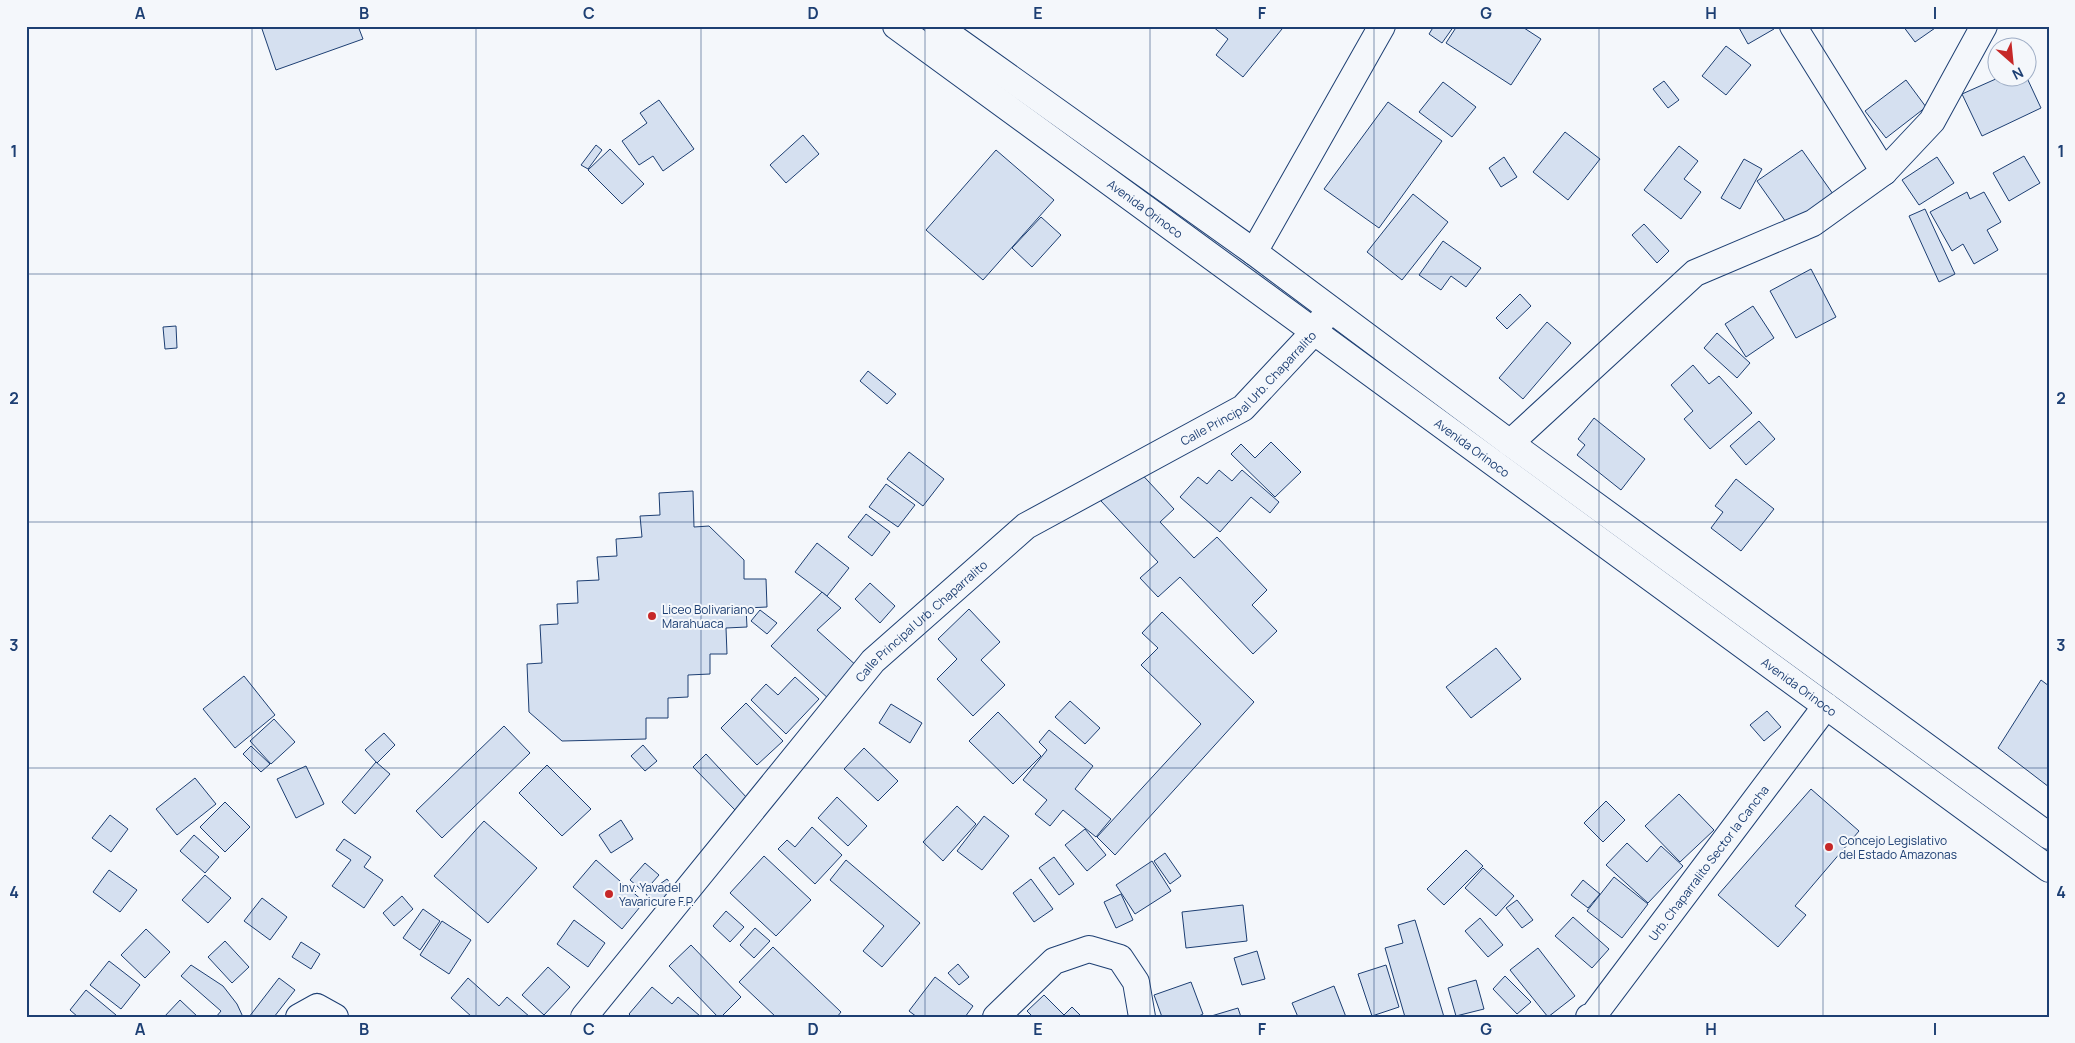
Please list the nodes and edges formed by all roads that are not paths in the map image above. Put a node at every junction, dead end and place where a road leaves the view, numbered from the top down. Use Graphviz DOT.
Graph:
graph roads {
  1 [pos="896,26"];
  2 [pos="936,26"];
  3 [pos="1382,26"];
  4 [pos="1793,26"];
  5 [pos="1984,26"];
  6 [pos="1884,172"];
  7 [pos="1254,252"];
  8 [pos="1330,308"];
  9 [pos="1314,332"];
  10 [pos="1510,443"];
  11 [pos="1826,706"];
  12 [pos="2049,836"];
  13 [pos="2049,869"];
  14 [pos="299,1017"];
  15 [pos="336,1017"];
  16 [pos="584,1017"];
  17 [pos="996,1017"];
  18 [pos="1142,1017"];
  19 [pos="1589,1017"];
  1 -- 9 [label="street, Avenida Orinoco"];
  2 -- 7 [label="street"];
  3 -- 7 [label="street"];
  4 -- 6 [label="street"];
  5 -- 6 [label="street"];
  6 -- 10 [label="street"];
  7 -- 8 [label="street"];
  8 -- 9 [label="street, Calle Principal Urb. Chaparralito"];
  8 -- 10 [label="street"];
  9 -- 11 [label="street, Avenida Orinoco"];
  9 -- 16 [label="street, Calle Principal Urb. Chaparralito"];
  10 -- 12 [label="street"];
  11 -- 13 [label="street, Avenida Orinoco"];
  11 -- 19 [label="street, Urb. Chaparralito Sector la Cancha"];
  14 -- 15 [label="street"];
  17 -- 18 [label="street"];
}
